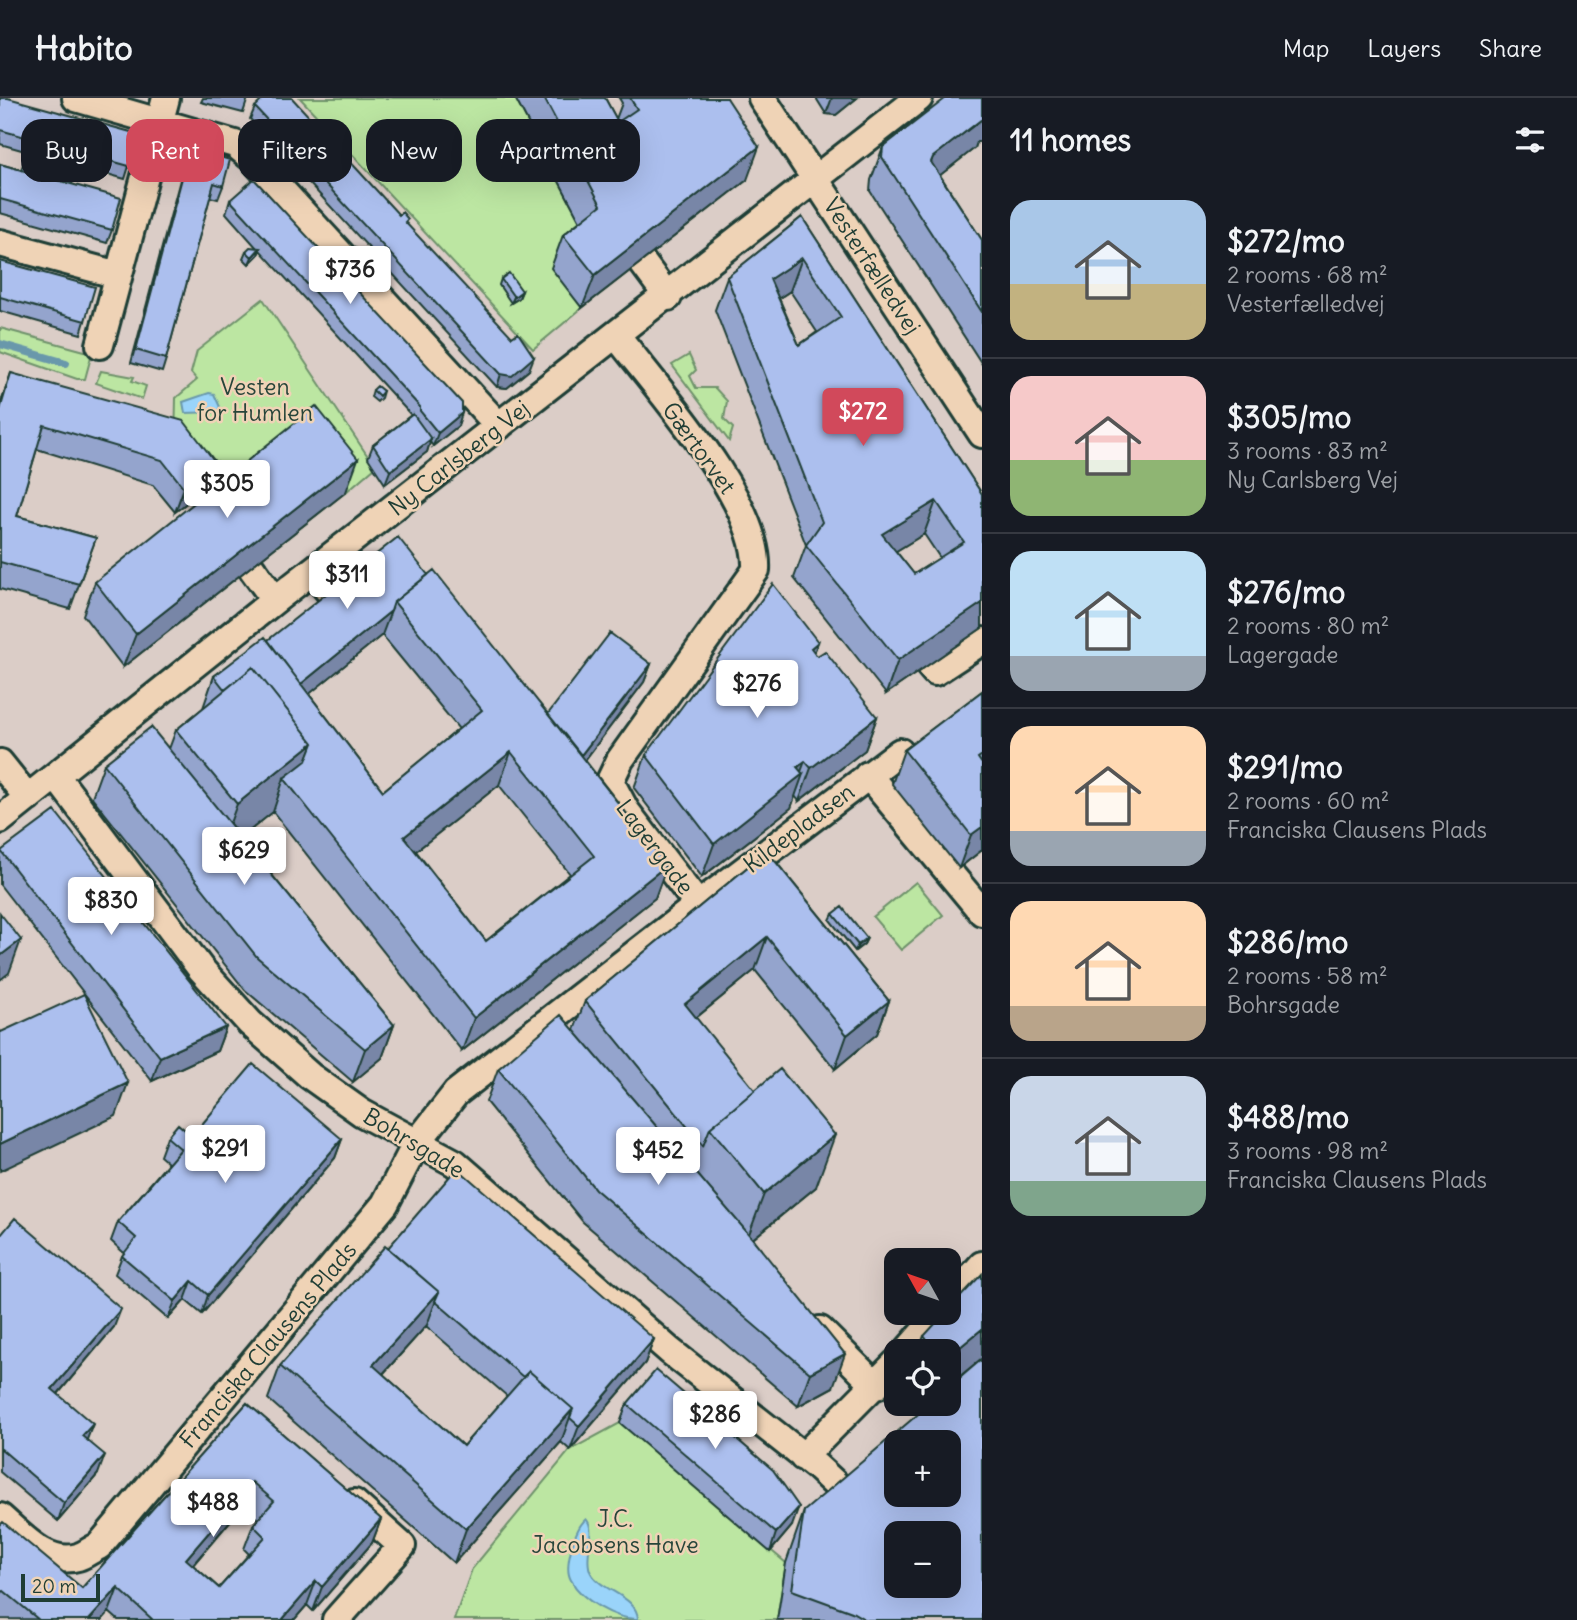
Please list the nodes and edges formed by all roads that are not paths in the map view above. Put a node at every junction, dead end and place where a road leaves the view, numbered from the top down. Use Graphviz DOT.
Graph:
graph roads {
  1 [pos="76,98"];
  2 [pos="762,98"];
  3 [pos="919,98"];
  4 [pos="162,110"];
  5 [pos="815,180"];
  6 [pos="0,243"];
  7 [pos="642,262"];
  8 [pos="118,275"];
  9 [pos="667,297"];
  10 [pos="617,336"];
  11 [pos="100,345"];
  12 [pos="499,426"];
  13 [pos="982,434"];
  14 [pos="251,567"];
  15 [pos="756,570"];
  16 [pos="312,571"];
  17 [pos="275,600"];
  18 [pos="338,602"];
  19 [pos="982,640"];
  20 [pos="929,665"];
  21 [pos="900,751"];
  22 [pos="0,763"];
  23 [pos="868,775"];
  24 [pos="56,776"];
  25 [pos="27,798"];
  26 [pos="0,820"];
  27 [pos="698,905"];
  28 [pos="982,912"];
  29 [pos="545,1023"];
  30 [pos="563,1043"];
  31 [pos="456,1093"];
  32 [pos="416,1144"];
  33 [pos="982,1265"];
  34 [pos="961,1289"];
  35 [pos="799,1310"];
  36 [pos="929,1325"];
  37 [pos="917,1339"];
  38 [pos="884,1376"];
  39 [pos="876,1385"];
  40 [pos="230,1393"];
  41 [pos="250,1411"];
  42 [pos="810,1462"];
  43 [pos="861,1472"];
  44 [pos="331,1483"];
  45 [pos="857,1504"];
  46 [pos="0,1517"];
  47 [pos="95,1548"];
  48 [pos="115,1566"];
  49 [pos="336,1620"];
  1 -- 4 [label="street"];
  2 -- 5 [label="street, Vesterfælledvej"];
  3 -- 5 [label="street, Ny Carlsberg Vej"];
  4 -- 8 [label="street"];
  4 -- 12 [label="street"];
  5 -- 9 [label="street, Ny Carlsberg Vej"];
  5 -- 13 [label="street, Vesterfælledvej"];
  6 -- 8 [label="street"];
  7 -- 9 [label="street"];
  8 -- 11 [label="street"];
  9 -- 10 [label="street, Ny Carlsberg Vej"];
  10 -- 12 [label="street, Ny Carlsberg Vej"];
  10 -- 15 [label="street, Gærtorvet"];
  12 -- 16 [label="street, Ny Carlsberg Vej"];
  14 -- 17 [label="street"];
  15 -- 27 [label="street, Lagergade"];
  16 -- 17 [label="street, Ny Carlsberg Vej"];
  16 -- 18 [label="street"];
  17 -- 24 [label="street, Ny Carlsberg Vej"];
  19 -- 20 [label="street"];
  21 -- 23 [label="street, Kildepladsen"];
  22 -- 25 [label="street"];
  23 -- 27 [label="street, Kildepladsen"];
  23 -- 28 [label="street"];
  24 -- 25 [label="street, Ny Carlsberg Vej"];
  24 -- 32 [label="street, Bohrsgade"];
  25 -- 26 [label="street, Ny Carlsberg Vej"];
  27 -- 29 [label="street, Lagergade"];
  29 -- 30 [label="street"];
  29 -- 31 [label="street, Lagergade"];
  31 -- 32 [label="street, Franciska Clausens Plads"];
  32 -- 40 [label="street, Franciska Clausens Plads"];
  32 -- 42 [label="street, Bohrsgade"];
  33 -- 34 [label="street"];
  35 -- 39 [label="street"];
  36 -- 37 [label="street"];
  38 -- 39 [label="street"];
  39 -- 42 [label="street"];
  40 -- 41 [label="street"];
  40 -- 47 [label="street, Franciska Clausens Plads"];
  42 -- 43 [label="street"];
  42 -- 45 [label="street, Bohrsgade"];
  44 -- 49 [label="street"];
  46 -- 47 [label="street"];
  47 -- 48 [label="street"];
}
